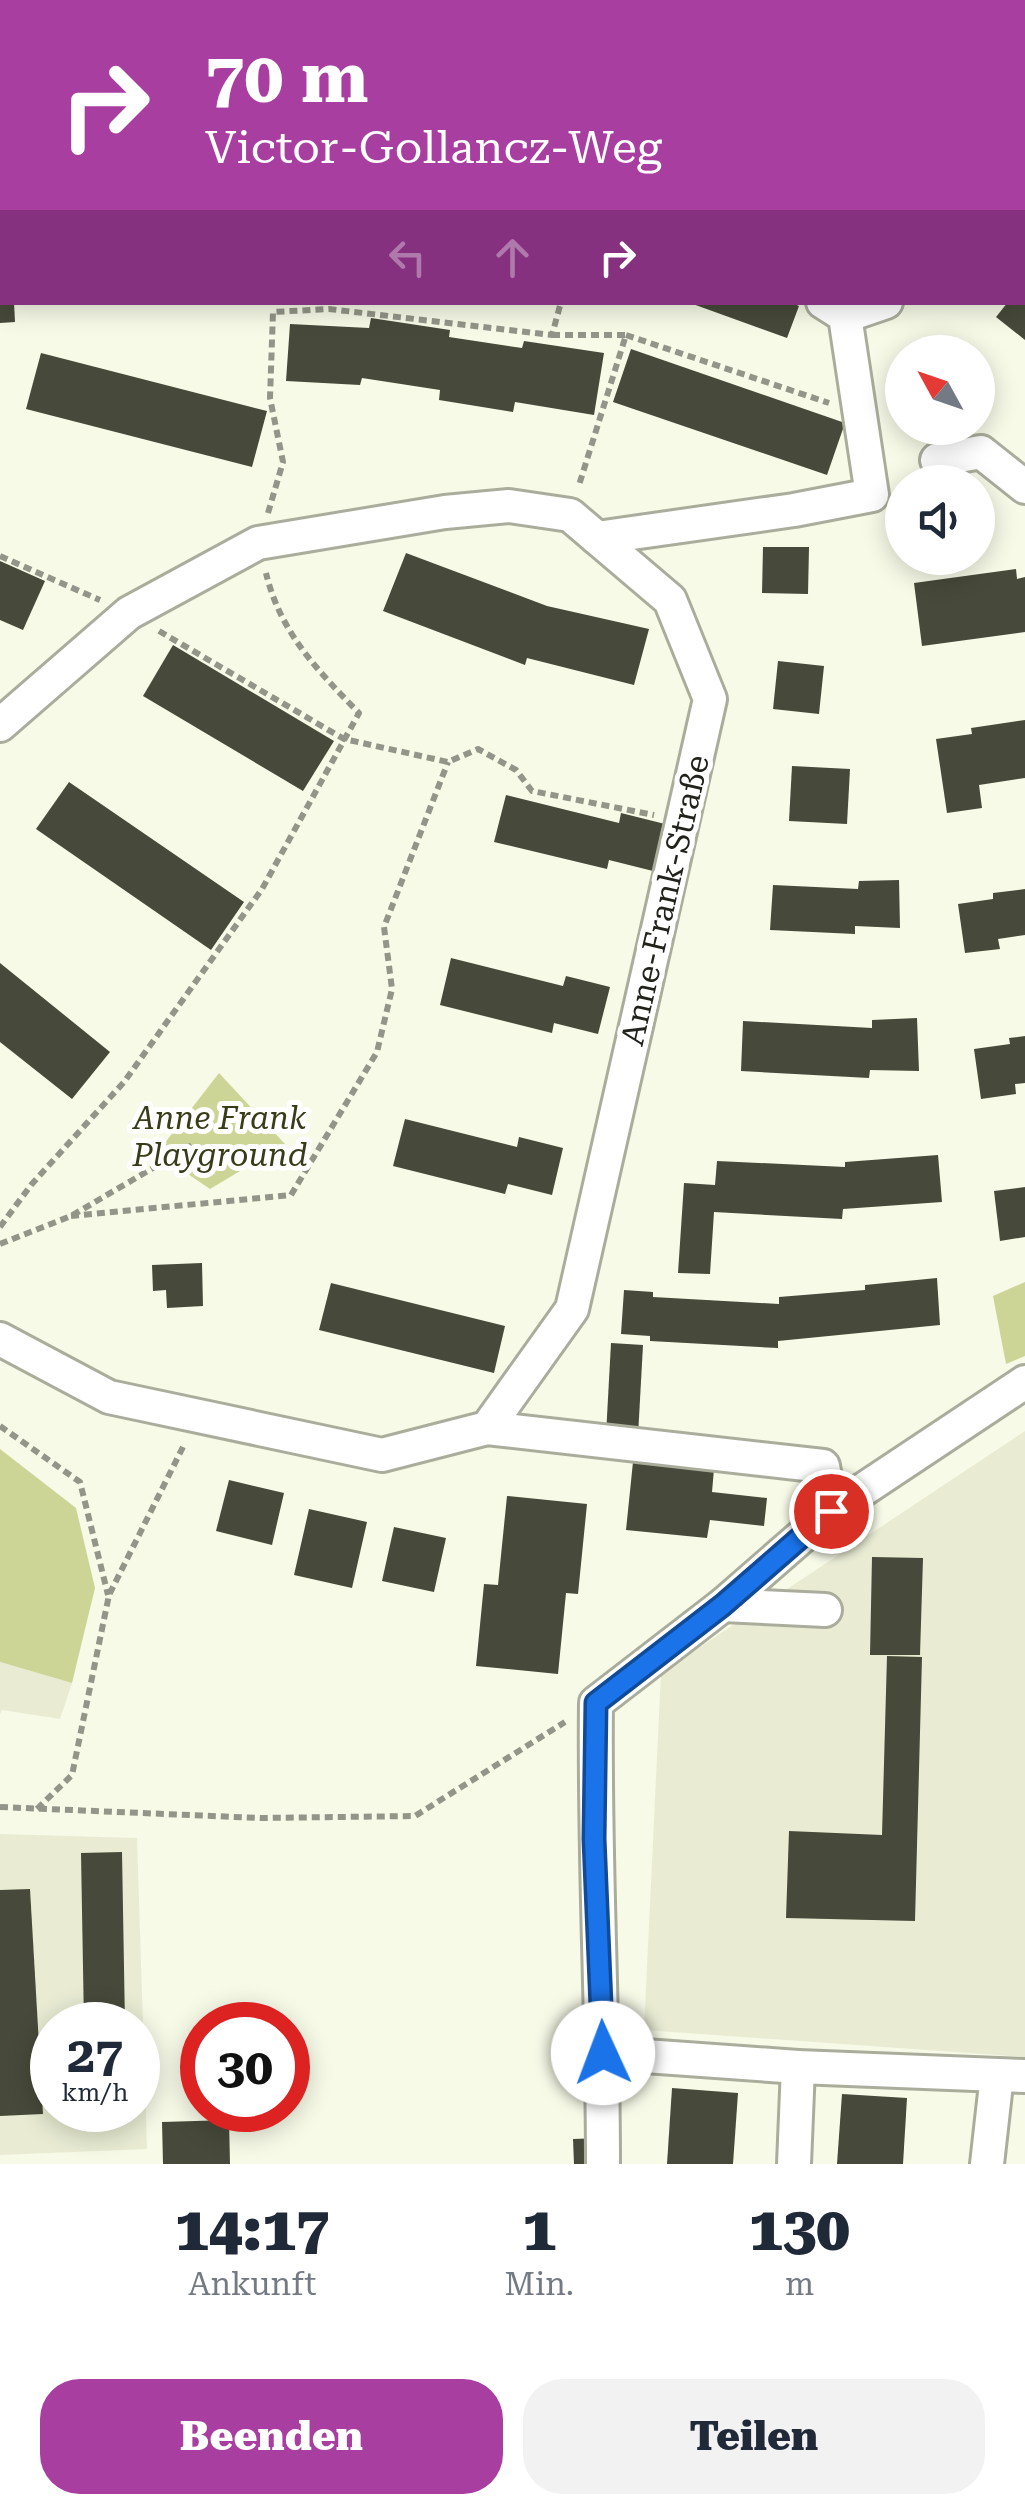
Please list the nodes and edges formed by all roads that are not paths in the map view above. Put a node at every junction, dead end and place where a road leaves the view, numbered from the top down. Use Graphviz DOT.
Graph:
graph roads {
  1 [pos="864,305"];
  2 [pos="834,309"];
  3 [pos="937,460"];
  4 [pos="1025,487"];
  5 [pos="597,538"];
  6 [pos="0,725"];
  7 [pos="0,1338"];
  8 [pos="1021,1390"];
  9 [pos="488,1428"];
  10 [pos="831,1511"];
  11 [pos="723,1605"];
  12 [pos="825,1610"];
  13 [pos="603,2053"];
  14 [pos="798,2068"];
  15 [pos="1011,2076"];
  16 [pos="603,2164"];
  17 [pos="794,2164"];
  18 [pos="987,2164"];
  1 -- 2 [label="street"];
  2 -- 5 [label="street"];
  3 -- 4 [label="street"];
  5 -- 6 [label="street, Anne-Frank-Straße"];
  5 -- 9 [label="street, Anne-Frank-Straße"];
  7 -- 9 [label="street"];
  8 -- 10 [label="street"];
  9 -- 10 [label="street"];
  10 -- 11 [label="street"];
  11 -- 12 [label="street"];
  11 -- 13 [label="street"];
  13 -- 14 [label="street"];
  13 -- 16 [label="street"];
  14 -- 15 [label="street"];
  14 -- 17 [label="street"];
  15 -- 18 [label="street"];
}
